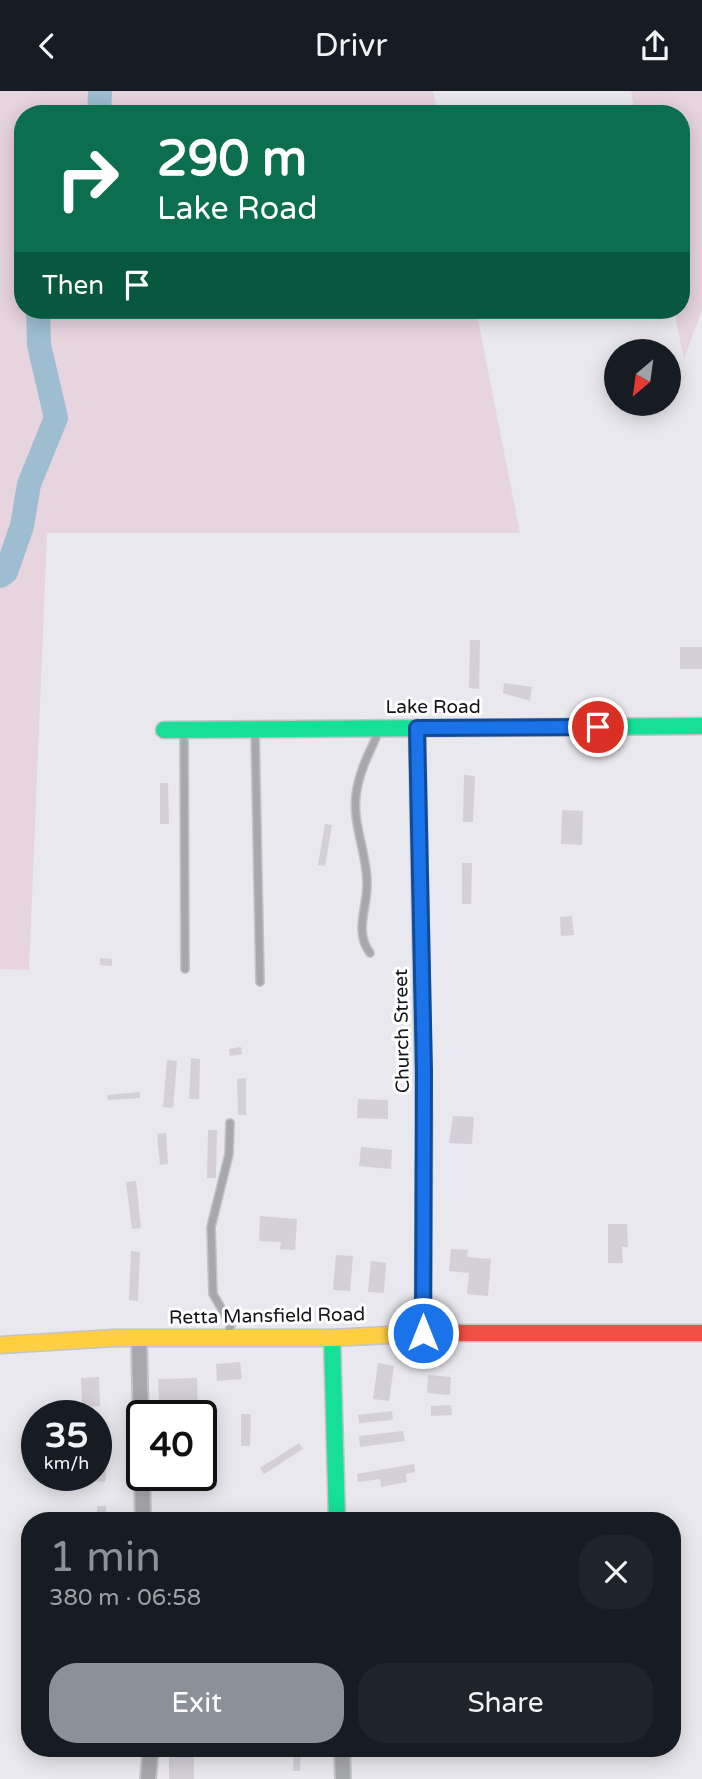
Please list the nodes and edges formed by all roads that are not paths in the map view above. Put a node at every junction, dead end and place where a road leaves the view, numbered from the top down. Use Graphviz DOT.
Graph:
graph roads {
  1 [pos="702,726"];
  2 [pos="417,728"];
  3 [pos="255,729"];
  4 [pos="380,729"];
  5 [pos="164,730"];
  6 [pos="184,730"];
  7 [pos="370,953"];
  8 [pos="185,969"];
  9 [pos="260,982"];
  10 [pos="230,1123"];
  11 [pos="423,1333"];
  12 [pos="702,1333"];
  13 [pos="139,1338"];
  14 [pos="226,1338"];
  15 [pos="332,1338"];
  16 [pos="0,1345"];
  17 [pos="142,1512"];
  18 [pos="337,1512"];
  19 [pos="150,1757"];
  20 [pos="342,1757"];
  21 [pos="148,1779"];
  22 [pos="343,1779"];
  1 -- 2 [label="street, Lake Road"];
  2 -- 4 [label="street, Lake Road"];
  2 -- 11 [label="street, Church Street"];
  3 -- 4 [label="street, Lake Road"];
  3 -- 6 [label="street, Lake Road"];
  3 -- 9 [label="lane"];
  4 -- 7 [label="lane"];
  5 -- 6 [label="street, Lake Road"];
  6 -- 8 [label="lane"];
  10 -- 14 [label="lane"];
  11 -- 12 [label="street, Retta Mansfield Road"];
  11 -- 15 [label="street, Retta Mansfield Road"];
  13 -- 14 [label="street, Retta Mansfield Road"];
  13 -- 16 [label="street, Retta Mansfield Road"];
  13 -- 17 [label="street"];
  14 -- 15 [label="street, Retta Mansfield Road"];
  15 -- 18 [label="street"];
  19 -- 21 [label="street"];
  20 -- 22 [label="street"];
}
